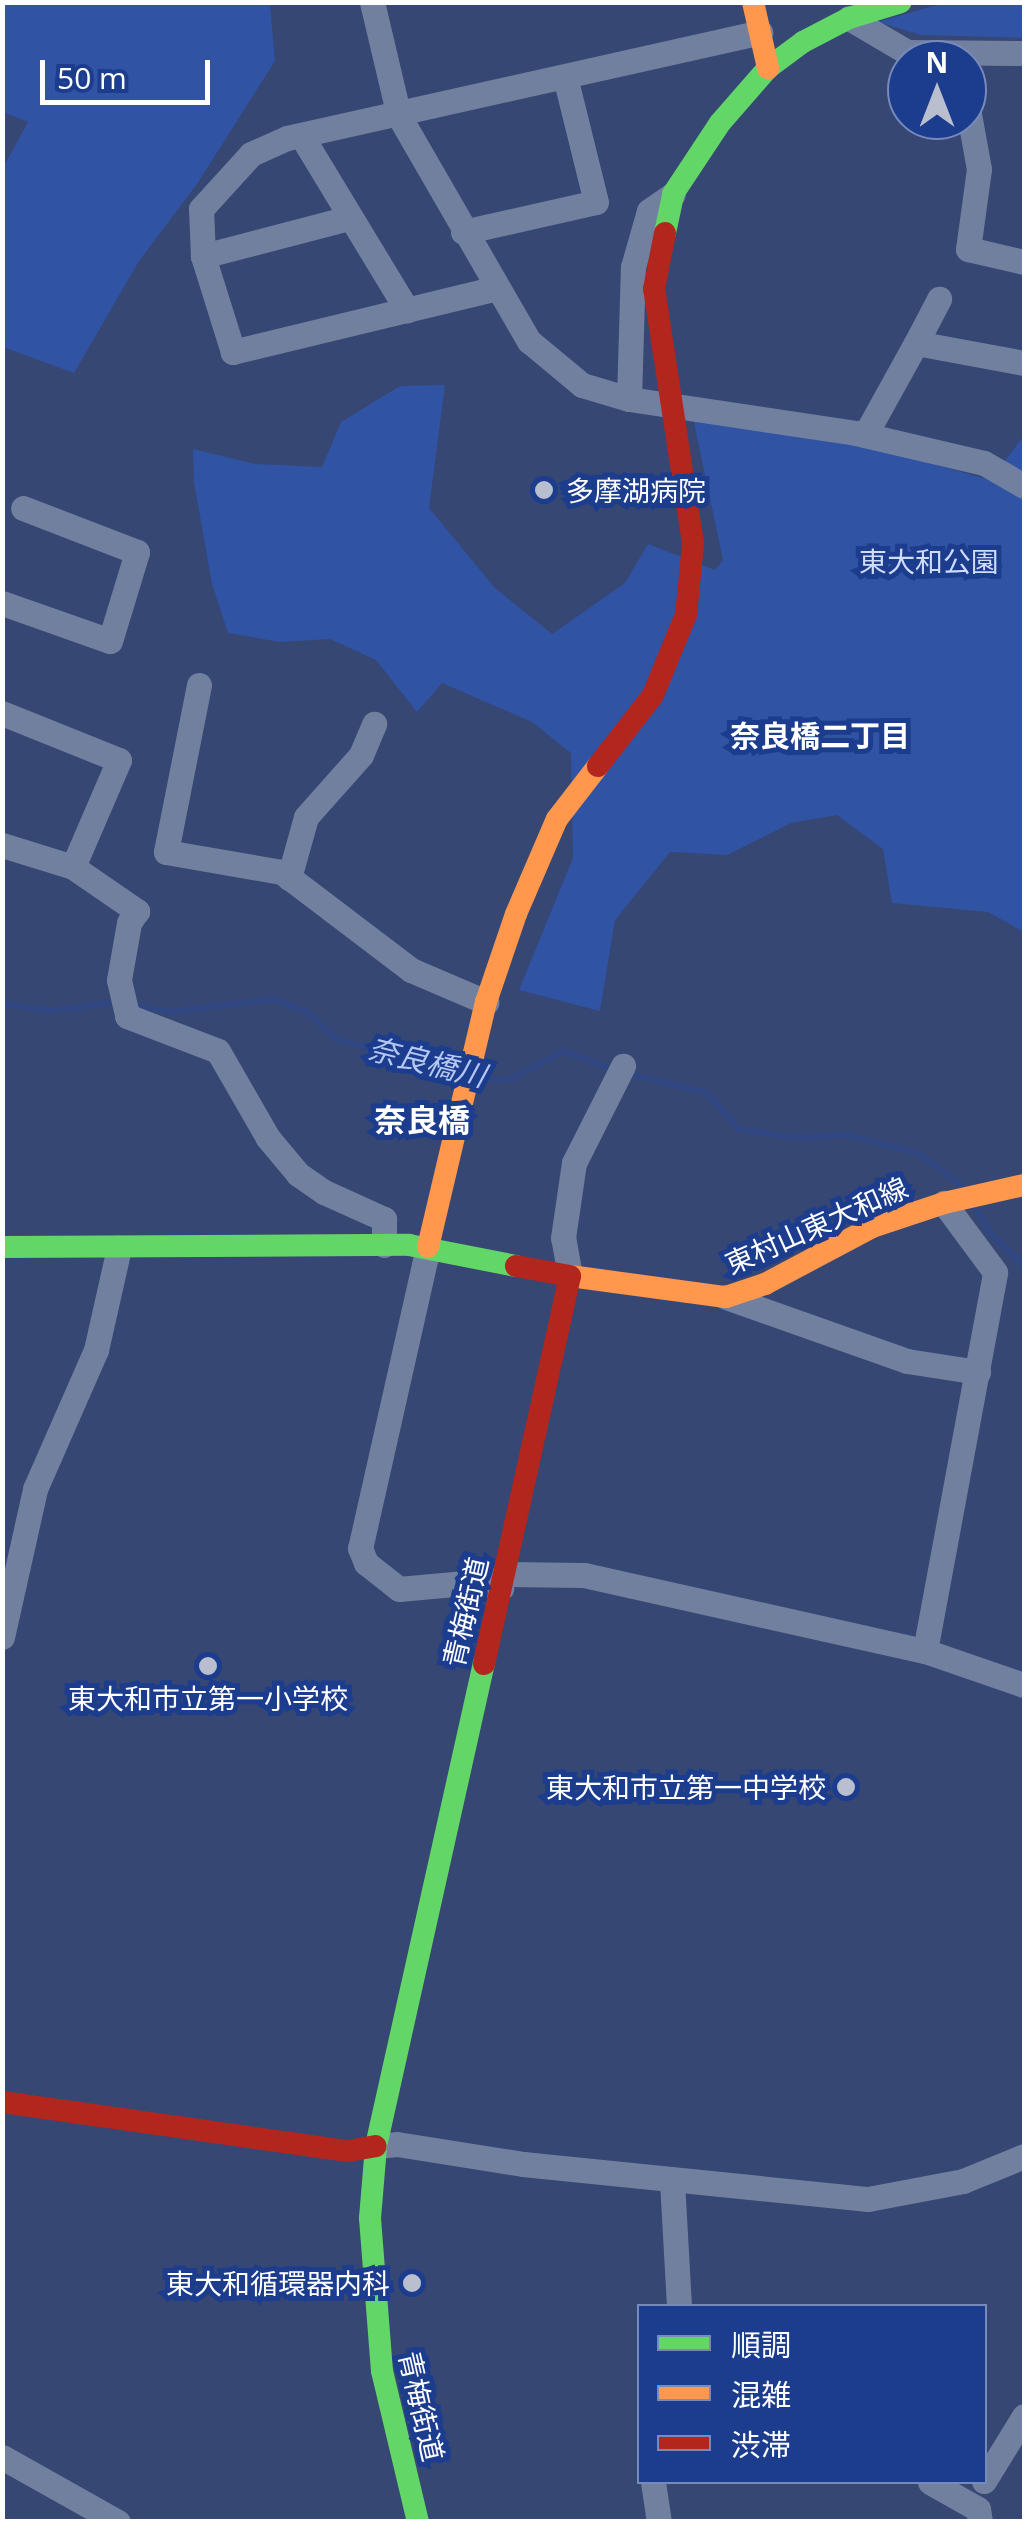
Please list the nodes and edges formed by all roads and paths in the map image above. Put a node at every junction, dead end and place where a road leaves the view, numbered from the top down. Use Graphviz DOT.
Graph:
graph roads {
  1 [pos="372,2"];
  2 [pos="753,2"];
  3 [pos="901,2"];
  4 [pos="849,18"];
  5 [pos="760,32"];
  6 [pos="887,40"];
  7 [pos="1024,53"];
  8 [pos="987,54"];
  9 [pos="768,68"];
  10 [pos="565,77"];
  11 [pos="399,116"];
  12 [pos="301,135"];
  13 [pos="974,140"];
  14 [pos="674,194"];
  15 [pos="350,218"];
  16 [pos="463,232"];
  17 [pos="203,256"];
  18 [pos="1024,262"];
  19 [pos="497,288"];
  20 [pos="939,299"];
  21 [pos="408,310"];
  22 [pos="916,343"];
  23 [pos="1024,362"];
  24 [pos="642,401"];
  25 [pos="865,435"];
  26 [pos="1024,486"];
  27 [pos="23,508"];
  28 [pos="2,603"];
  29 [pos="199,685"];
  30 [pos="2,713"];
  31 [pos="374,724"];
  32 [pos="2,845"];
  33 [pos="73,867"];
  34 [pos="289,878"];
  35 [pos="486,1002"];
  36 [pos="618,1076"];
  37 [pos="1024,1185"];
  38 [pos="949,1202"];
  39 [pos="384,1245"];
  40 [pos="2,1247"];
  41 [pos="120,1248"];
  42 [pos="428,1248"];
  43 [pos="570,1276"];
  44 [pos="726,1297"];
  45 [pos="978,1372"];
  46 [pos="502,1581"];
  47 [pos="2,1636"];
  48 [pos="924,1651"];
  49 [pos="1024,1684"];
  50 [pos="2,2102"];
  51 [pos="376,2146"];
  52 [pos="1024,2156"];
  53 [pos="672,2181"];
  54 [pos="678,2304"];
  55 [pos="1024,2416"];
  56 [pos="2,2457"];
  57 [pos="987,2476"];
  58 [pos="652,2484"];
  59 [pos="933,2484"];
  60 [pos="982,2484"];
  61 [pos="979,2515"];
  62 [pos="117,2521"];
  63 [pos="418,2522"];
  64 [pos="659,2522"];
  1 -- 11 [label="street"];
  2 -- 5 [label="main road"];
  3 -- 4 [label="main road"];
  4 -- 6 [label="street"];
  4 -- 9 [label="main road"];
  5 -- 9 [label="main road"];
  5 -- 10 [label="street"];
  7 -- 8 [label="street"];
  9 -- 14 [label="main road"];
  10 -- 11 [label="street"];
  10 -- 16 [label="street"];
  11 -- 12 [label="street"];
  11 -- 16 [label="street"];
  12 -- 15 [label="street"];
  12 -- 17 [label="street"];
  13 -- 18 [label="street"];
  14 -- 24 [label="street"];
  14 -- 35 [label="main road"];
  15 -- 17 [label="street"];
  15 -- 21 [label="street"];
  16 -- 19 [label="street"];
  17 -- 21 [label="street"];
  19 -- 21 [label="street"];
  19 -- 24 [label="street"];
  20 -- 22 [label="street"];
  22 -- 23 [label="street"];
  22 -- 25 [label="street"];
  24 -- 25 [label="street"];
  25 -- 26 [label="street"];
  27 -- 28 [label="street"];
  29 -- 34 [label="street"];
  30 -- 33 [label="street"];
  31 -- 34 [label="street"];
  32 -- 33 [label="street"];
  33 -- 39 [label="street"];
  34 -- 35 [label="street"];
  35 -- 42 [label="main road"];
  36 -- 43 [label="street"];
  37 -- 38 [label="main road, 東村山東大和線"];
  38 -- 44 [label="main road, 東村山東大和線"];
  38 -- 45 [label="street"];
  39 -- 41 [label="main road"];
  39 -- 42 [label="main road"];
  40 -- 41 [label="main road"];
  41 -- 47 [label="street"];
  42 -- 43 [label="main road"];
  42 -- 46 [label="street"];
  43 -- 44 [label="main road, 東村山東大和線"];
  43 -- 46 [label="main road, 青梅街道"];
  44 -- 45 [label="street"];
  45 -- 48 [label="street"];
  46 -- 48 [label="street"];
  46 -- 51 [label="main road, 青梅街道"];
  48 -- 49 [label="street"];
  50 -- 51 [label="main road"];
  51 -- 53 [label="street"];
  51 -- 63 [label="main road, 青梅街道"];
  52 -- 53 [label="street"];
  53 -- 54 [label="street"];
  55 -- 57 [label="street"];
  56 -- 62 [label="street"];
  58 -- 64 [label="street"];
  59 -- 61 [label="street"];
  60 -- 61 [label="street"];
}
